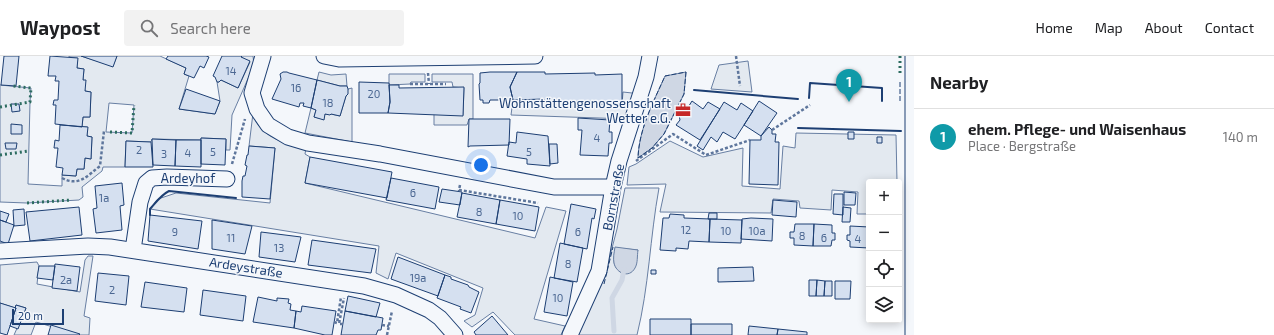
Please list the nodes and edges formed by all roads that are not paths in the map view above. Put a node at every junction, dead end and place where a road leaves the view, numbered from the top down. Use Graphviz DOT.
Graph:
graph roads {
  1 [pos="263,56"];
  2 [pos="324,56"];
  3 [pos="535,56"];
  4 [pos="650,56"];
  5 [pos="914,56"];
  6 [pos="227,179"];
  7 [pos="613,187"];
  8 [pos="133,250"];
  9 [pos="0,251"];
  10 [pos="455,335"];
  11 [pos="570,335"];
  12 [pos="913,335"];
  1 -- 7 [label="street"];
  2 -- 3 [label="street"];
  4 -- 7 [label="street, Bornstraße"];
  5 -- 12 [label="street"];
  6 -- 8 [label="street, Ardeyhof"];
  7 -- 11 [label="street, Bornstraße"];
  8 -- 9 [label="street, Ardeystraße"];
  8 -- 10 [label="street, Ardeystraße"];
}
